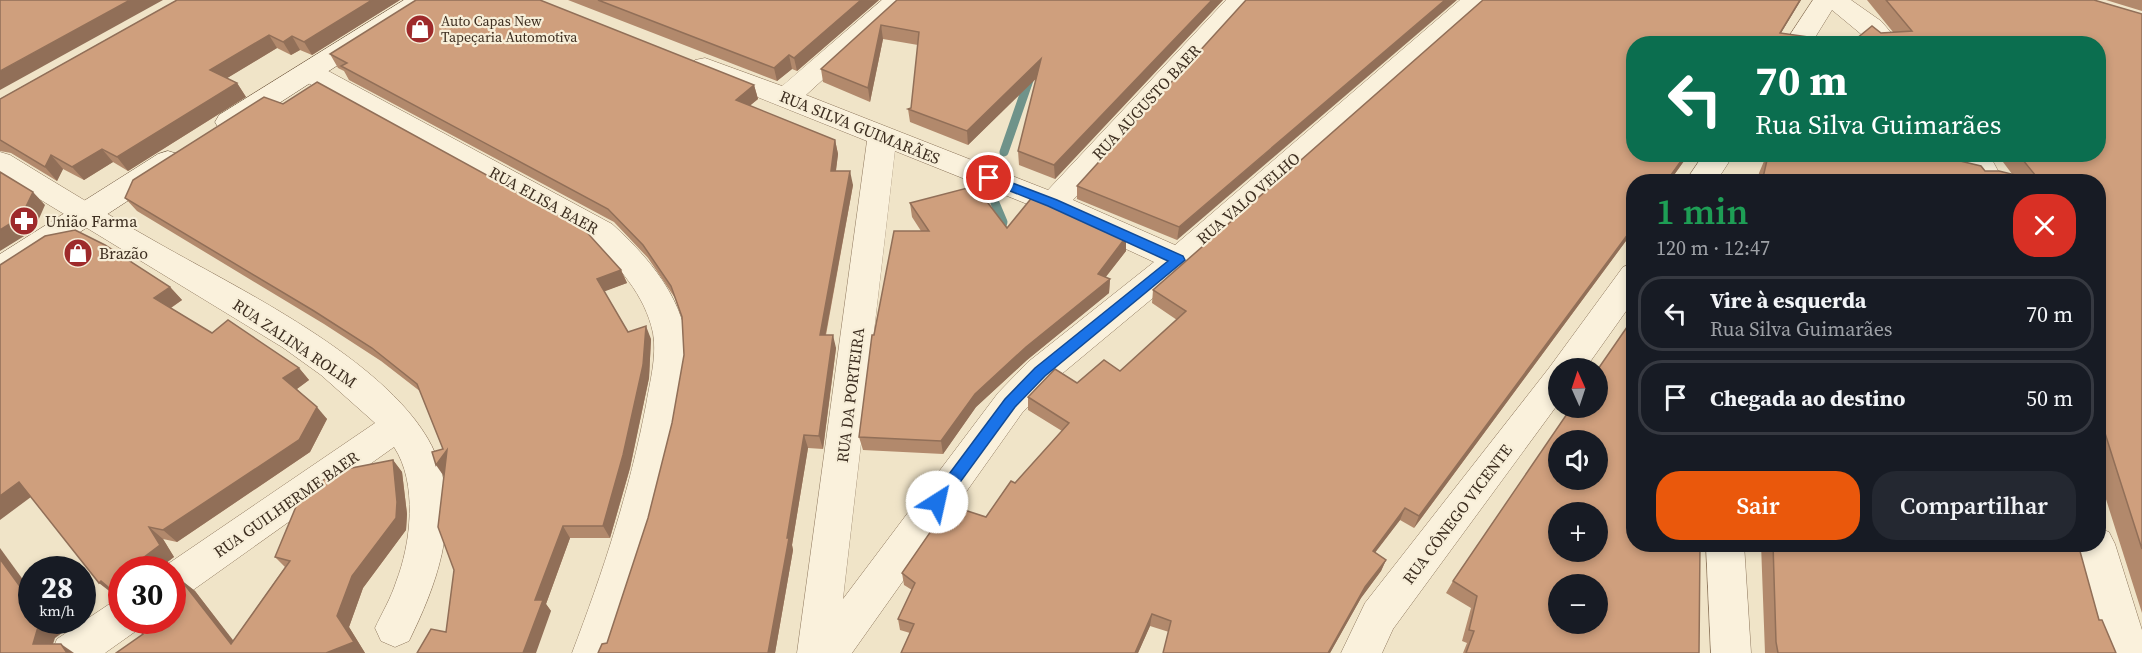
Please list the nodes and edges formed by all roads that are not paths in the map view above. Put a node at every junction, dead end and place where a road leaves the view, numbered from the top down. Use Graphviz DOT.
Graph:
graph roads {
  1 [pos="422,0"];
  2 [pos="897,0"];
  3 [pos="1240,0"];
  4 [pos="1473,0"];
  5 [pos="1826,0"];
  6 [pos="1835,0"];
  7 [pos="1802,36"];
  8 [pos="1880,36"];
  9 [pos="679,55"];
  10 [pos="309,72"];
  11 [pos="786,98"];
  12 [pos="882,137"];
  13 [pos="0,162"];
  14 [pos="1053,203"];
  15 [pos="85,214"];
  16 [pos="1178,260"];
  17 [pos="0,268"];
  18 [pos="1626,286"];
  19 [pos="1574,358"];
  20 [pos="1548,392"];
  21 [pos="399,425"];
  22 [pos="1725,552"];
  23 [pos="2098,552"];
  24 [pos="186,573"];
  25 [pos="108,628"];
  26 [pos="395,628"];
  27 [pos="71,653"];
  28 [pos="592,653"];
  29 [pos="817,653"];
  30 [pos="828,653"];
  31 [pos="1360,653"];
  32 [pos="1731,653"];
  33 [pos="2129,653"];
  1 -- 10 [label="street"];
  2 -- 11 [label="street"];
  3 -- 14 [label="street, RUA AUGUSTO BAER"];
  4 -- 16 [label="street, RUA VALO VELHO"];
  5 -- 7 [label="street"];
  6 -- 8 [label="street"];
  9 -- 11 [label="street, RUA SILVA GUIMARÃES"];
  10 -- 15 [label="street"];
  10 -- 28 [label="street, RUA ELISA BAER"];
  11 -- 12 [label="street, RUA SILVA GUIMARÃES"];
  12 -- 14 [label="street, RUA SILVA GUIMARÃES"];
  12 -- 29 [label="street, RUA DA PORTEIRA"];
  13 -- 15 [label="street, RUA ZALINA ROLIM"];
  14 -- 16 [label="street, RUA SILVA GUIMARÃES"];
  15 -- 17 [label="street"];
  15 -- 21 [label="street, RUA ZALINA ROLIM"];
  16 -- 30 [label="street, RUA VALO VELHO"];
  18 -- 19 [label="street"];
  20 -- 31 [label="street, RUA CÔNEGO VICENTE"];
  21 -- 24 [label="street, RUA GUILHERME BAER"];
  21 -- 26 [label="street, RUA ZALINA ROLIM"];
  22 -- 32 [label="street"];
  23 -- 33 [label="street"];
  25 -- 27 [label="street"];
}
